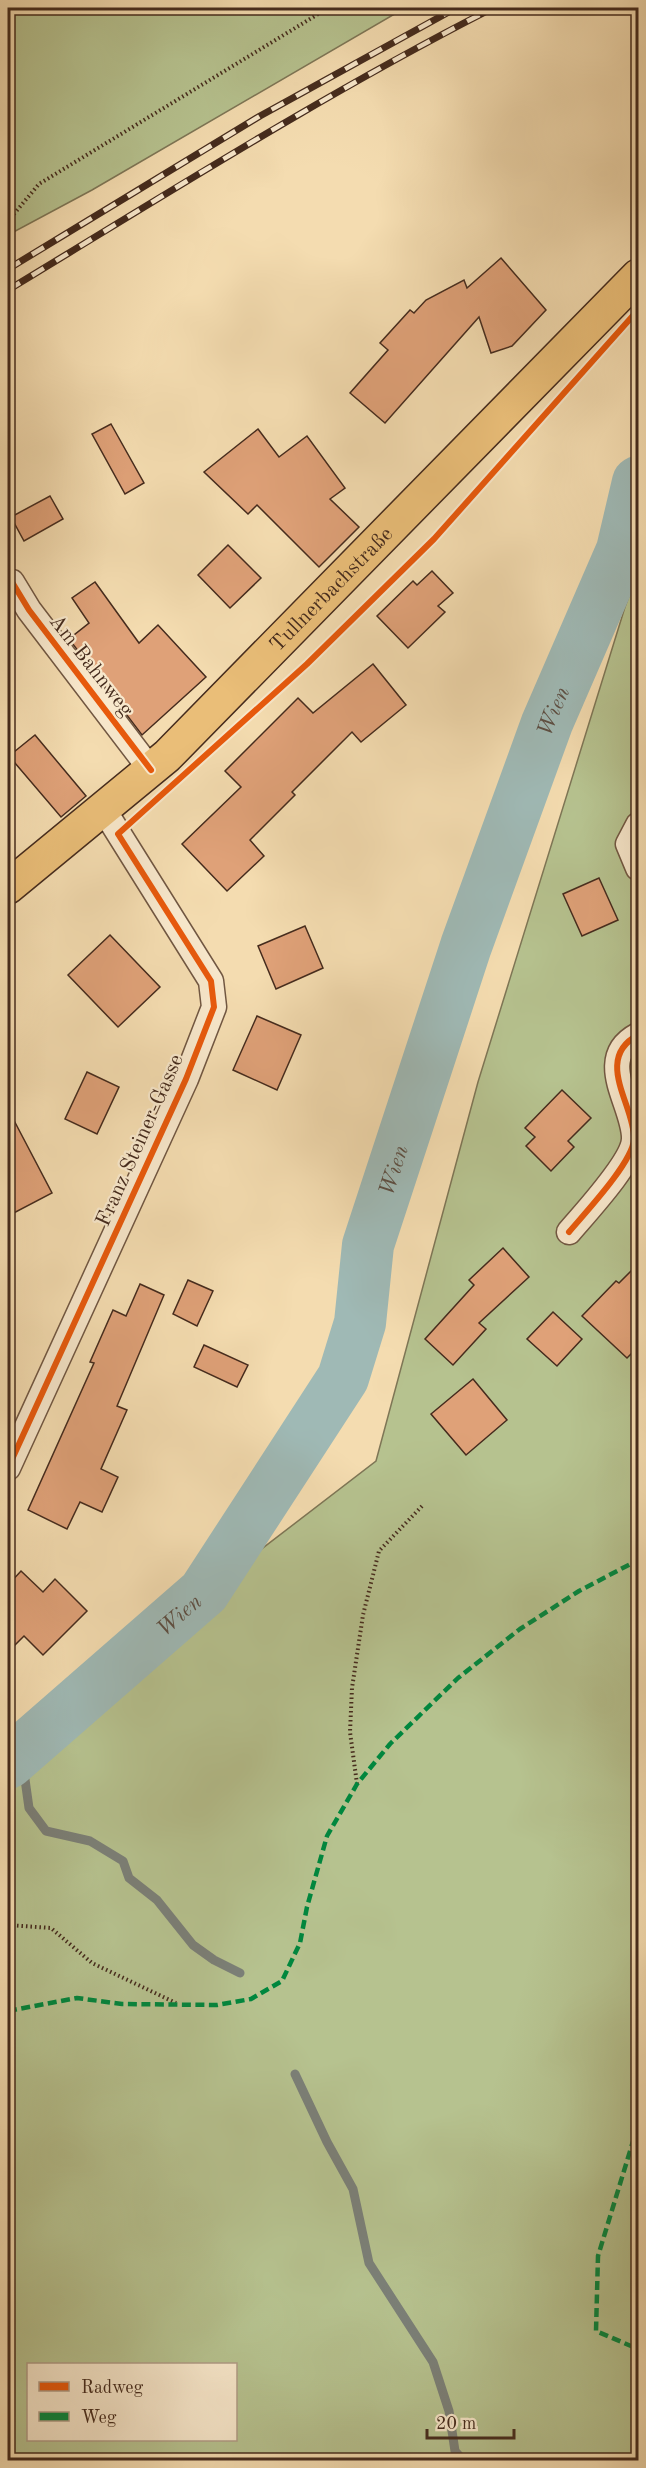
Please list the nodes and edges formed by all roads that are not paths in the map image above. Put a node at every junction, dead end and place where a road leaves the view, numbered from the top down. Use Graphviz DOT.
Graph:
graph roads {
  1 [pos="639,276"];
  2 [pos="8,582"];
  3 [pos="151,770"];
  4 [pos="104,810"];
  5 [pos="639,825"];
  6 [pos="639,868"];
  7 [pos="8,887"];
  8 [pos="639,1035"];
  9 [pos="569,1232"];
  10 [pos="8,1468"];
  1 -- 3 [label="main road, Tullnerbachstraße"];
  2 -- 3 [label="street, Am Bahnweg"];
  3 -- 4 [label="main road, Tullnerbachstraße"];
  4 -- 7 [label="main road, Tullnerbachstraße"];
  4 -- 10 [label="street, Franz Steiner-Gasse"];
  5 -- 6 [label="street"];
  8 -- 9 [label="street"];
}
